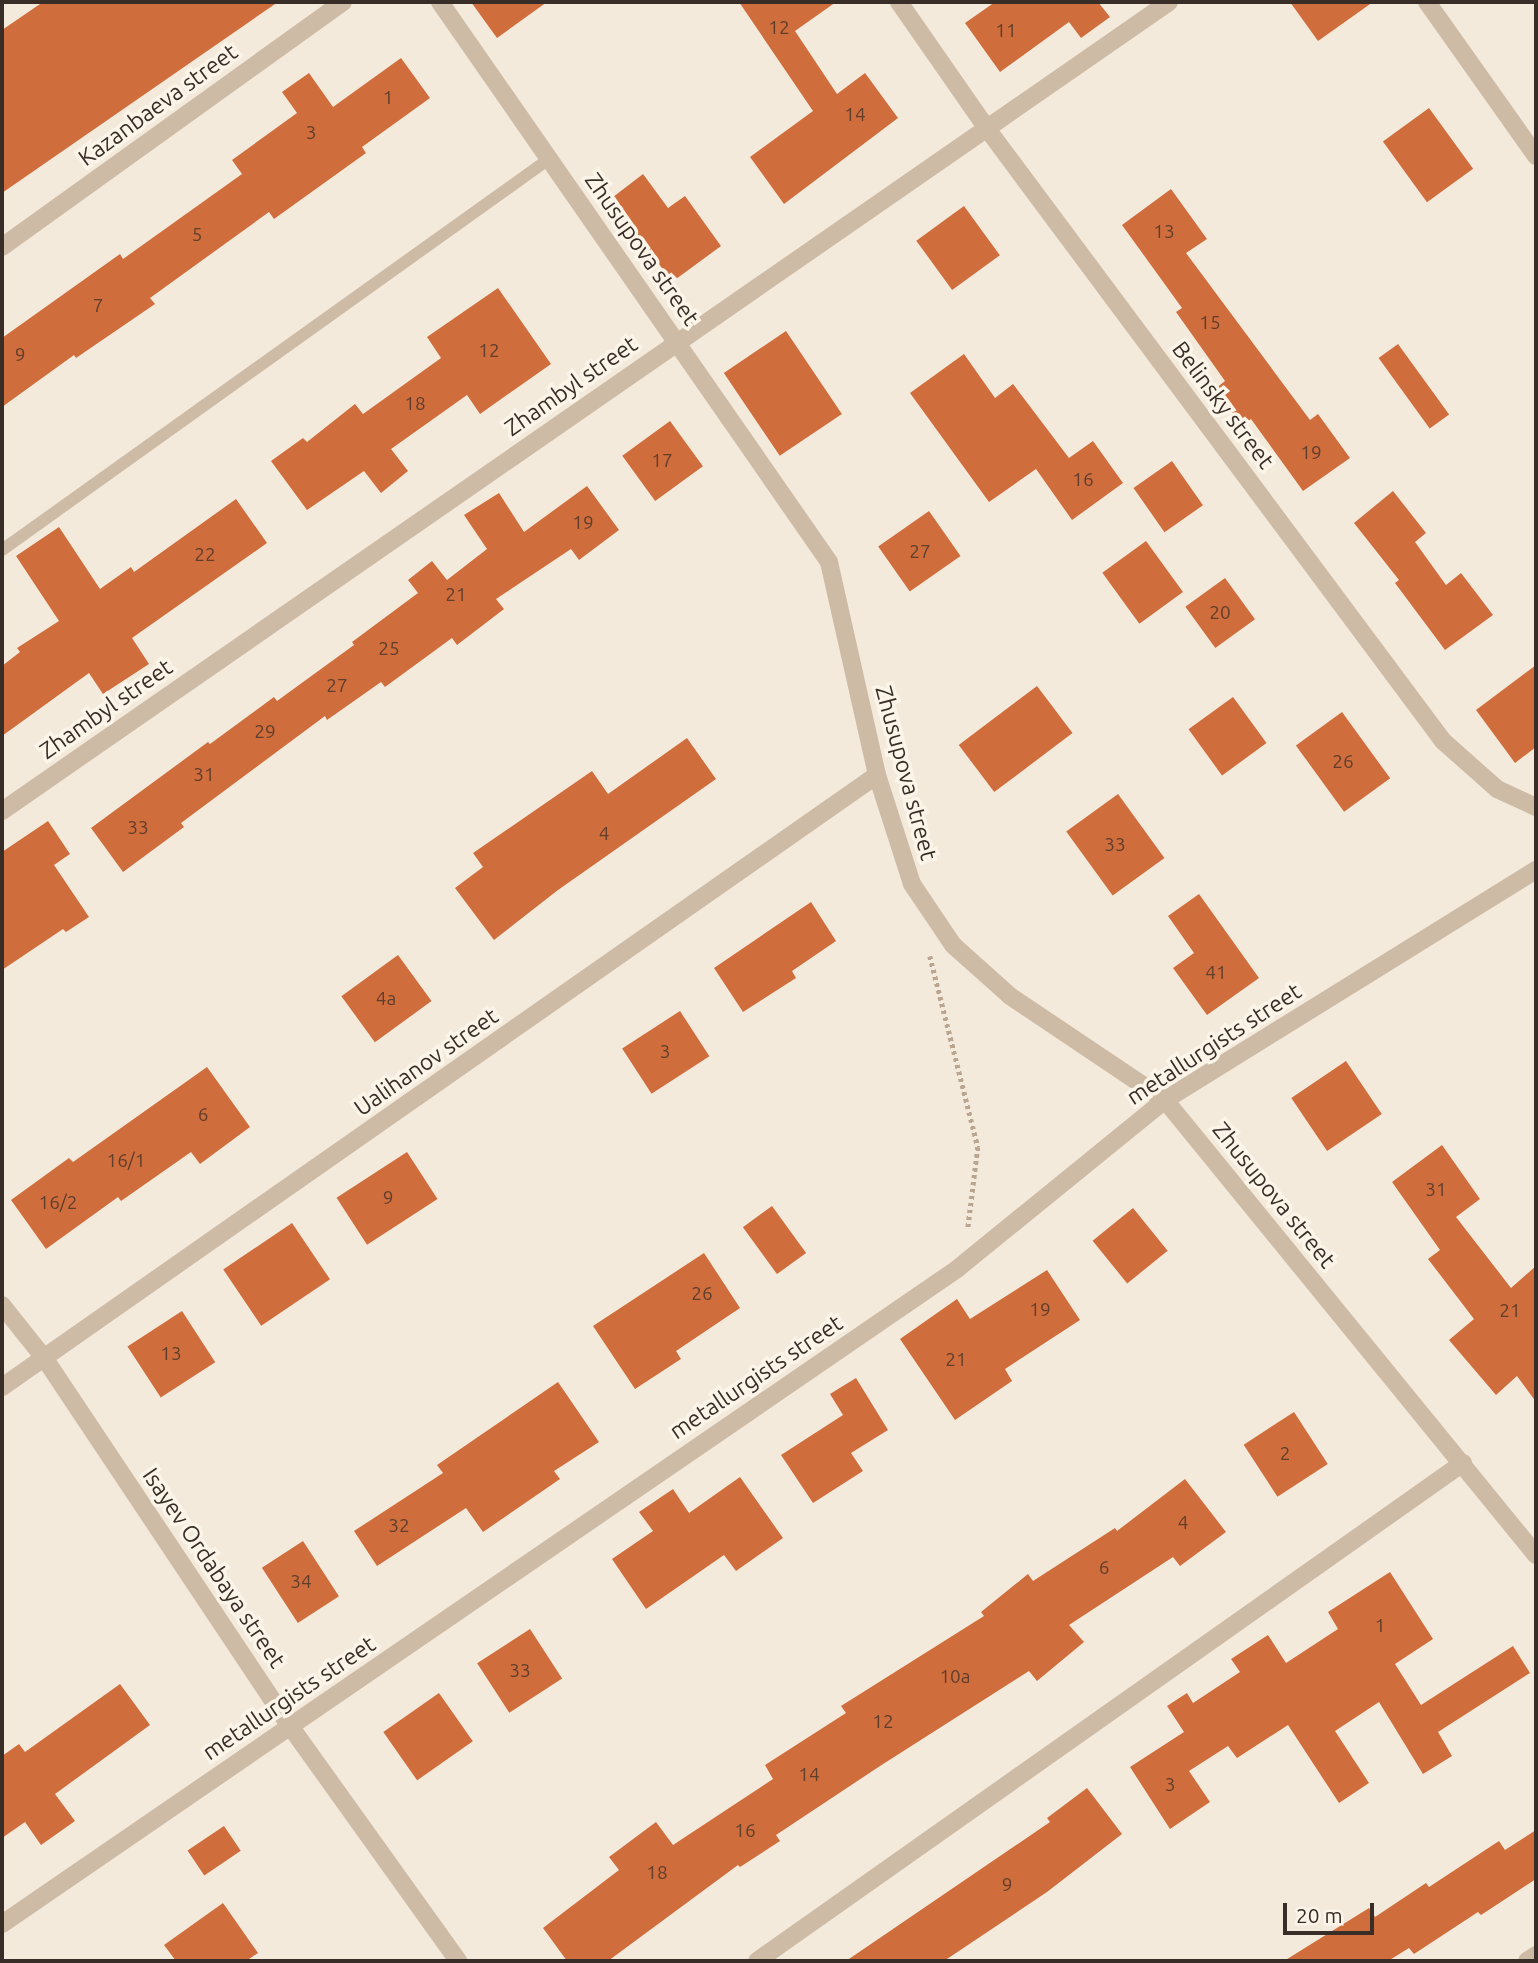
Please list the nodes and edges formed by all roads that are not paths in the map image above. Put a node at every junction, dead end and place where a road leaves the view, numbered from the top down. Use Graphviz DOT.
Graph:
graph roads {
  1 [pos="343,2"];
  2 [pos="440,2"];
  3 [pos="899,2"];
  4 [pos="1170,2"];
  5 [pos="1427,2"];
  6 [pos="988,130"];
  7 [pos="1536,156"];
  8 [pos="549,159"];
  9 [pos="2,247"];
  10 [pos="676,342"];
  11 [pos="2,550"];
  12 [pos="877,775"];
  13 [pos="1536,807"];
  14 [pos="2,811"];
  15 [pos="1536,870"];
  16 [pos="1165,1100"];
  17 [pos="2,1306"];
  18 [pos="45,1359"];
  19 [pos="2,1387"];
  20 [pos="1463,1463"];
  21 [pos="1536,1555"];
  22 [pos="290,1727"];
  23 [pos="2,1924"];
  24 [pos="1536,1955"];
  25 [pos="458,1961"];
  26 [pos="757,1961"];
  27 [pos="1527,1961"];
  1 -- 9 [label="street, Kazanbaeva street"];
  2 -- 8 [label="street, Zhusupova street"];
  3 -- 6 [label="street, Belinsky street"];
  4 -- 6 [label="street, Zhambyl street"];
  5 -- 7 [label="street"];
  6 -- 10 [label="street, Zhambyl street"];
  6 -- 13 [label="street, Belinsky street"];
  8 -- 10 [label="street, Zhusupova street"];
  8 -- 11 [label="lane"];
  10 -- 12 [label="street, Zhusupova street"];
  10 -- 14 [label="street, Zhambyl street"];
  12 -- 16 [label="street, Zhusupova street"];
  12 -- 18 [label="street, Ualihanov street"];
  15 -- 16 [label="street, metallurgists street"];
  16 -- 20 [label="street, Zhusupova street"];
  16 -- 22 [label="street, metallurgists street"];
  17 -- 18 [label="street, Isayev Ordabaya street"];
  18 -- 19 [label="street, Ualihanov street"];
  18 -- 22 [label="street, Isayev Ordabaya street"];
  20 -- 21 [label="street, Zhusupova street"];
  20 -- 26 [label="street"];
  22 -- 23 [label="street, metallurgists street"];
  22 -- 25 [label="street, Isayev Ordabaya street"];
  24 -- 27 [label="street"];
}
